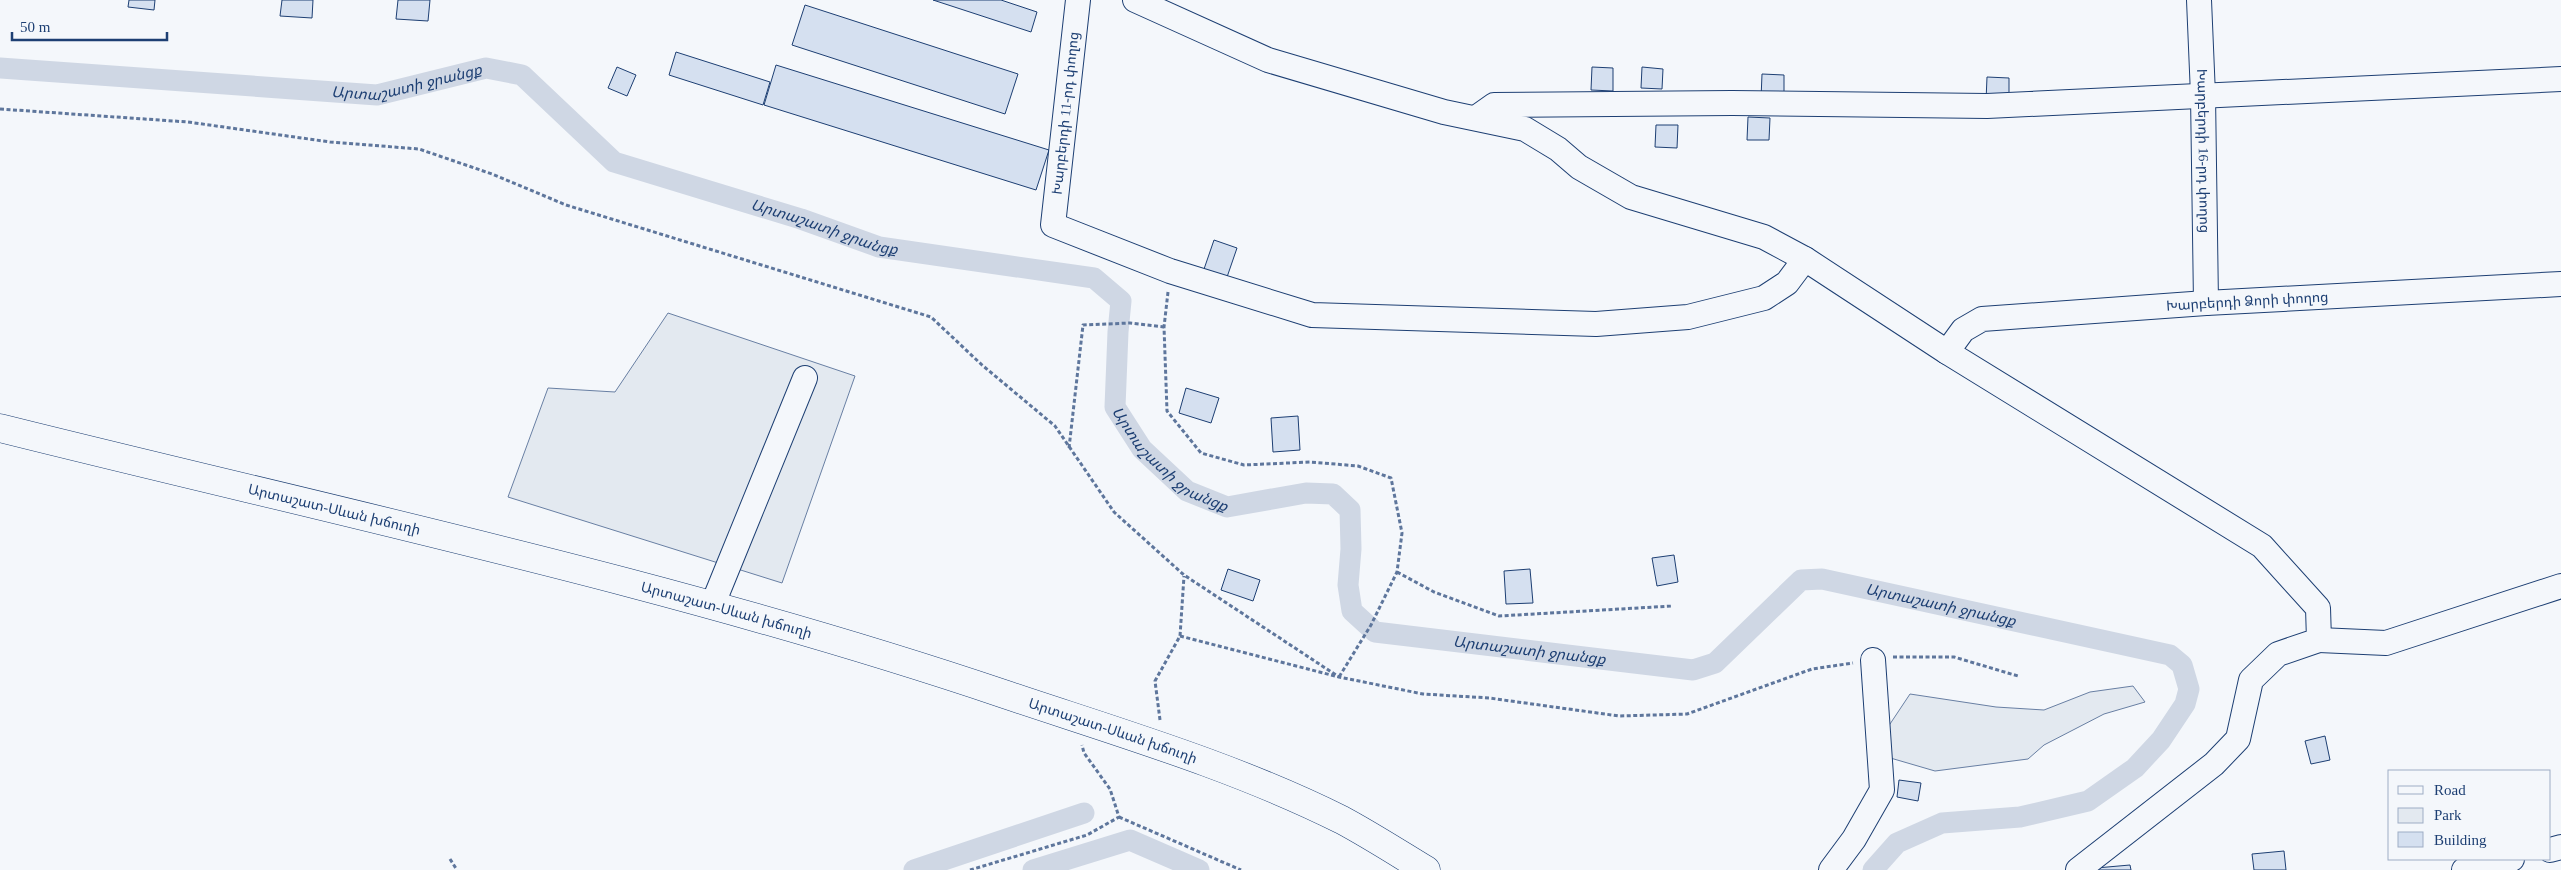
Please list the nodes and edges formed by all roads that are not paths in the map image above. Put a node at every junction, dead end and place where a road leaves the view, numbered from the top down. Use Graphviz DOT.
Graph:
graph roads {
  1 [pos="1078,0"];
  2 [pos="1135,0"];
  3 [pos="2199,0"];
  4 [pos="2561,79"];
  5 [pos="2203,95"];
  6 [pos="1477,118"];
  7 [pos="1806,260"];
  8 [pos="2561,284"];
  9 [pos="2206,304"];
  10 [pos="1948,352"];
  11 [pos="805,378"];
  12 [pos="0,428"];
  13 [pos="2561,586"];
  14 [pos="712,606"];
  15 [pos="2319,640"];
  16 [pos="1873,660"];
  17 [pos="2508,860"];
  18 [pos="1426,870"];
  19 [pos="1831,870"];
  20 [pos="2078,870"];
  21 [pos="2464,870"];
  1 -- 7 [label="street, Խարբերդի 11-րդ փողոց"];
  2 -- 6 [label="street"];
  3 -- 5 [label="street, Խարբերդի 16-րդ փողոց"];
  4 -- 5 [label="street"];
  5 -- 6 [label="street"];
  5 -- 9 [label="street, Խարբերդի 16-րդ փողոց"];
  6 -- 7 [label="street"];
  7 -- 10 [label="street"];
  8 -- 9 [label="street, Խարբերդի Ձորի փողոց"];
  9 -- 10 [label="street, Խարբերդի Ձորի փողոց"];
  10 -- 15 [label="street"];
  11 -- 14 [label="street"];
  12 -- 14 [label="main road, Արտաշատ-Սևան խճուղի"];
  13 -- 15 [label="street"];
  14 -- 18 [label="main road, Արտաշատ-Սևան խճուղի"];
  15 -- 20 [label="street"];
  16 -- 19 [label="street"];
  17 -- 21 [label="street"];
}
